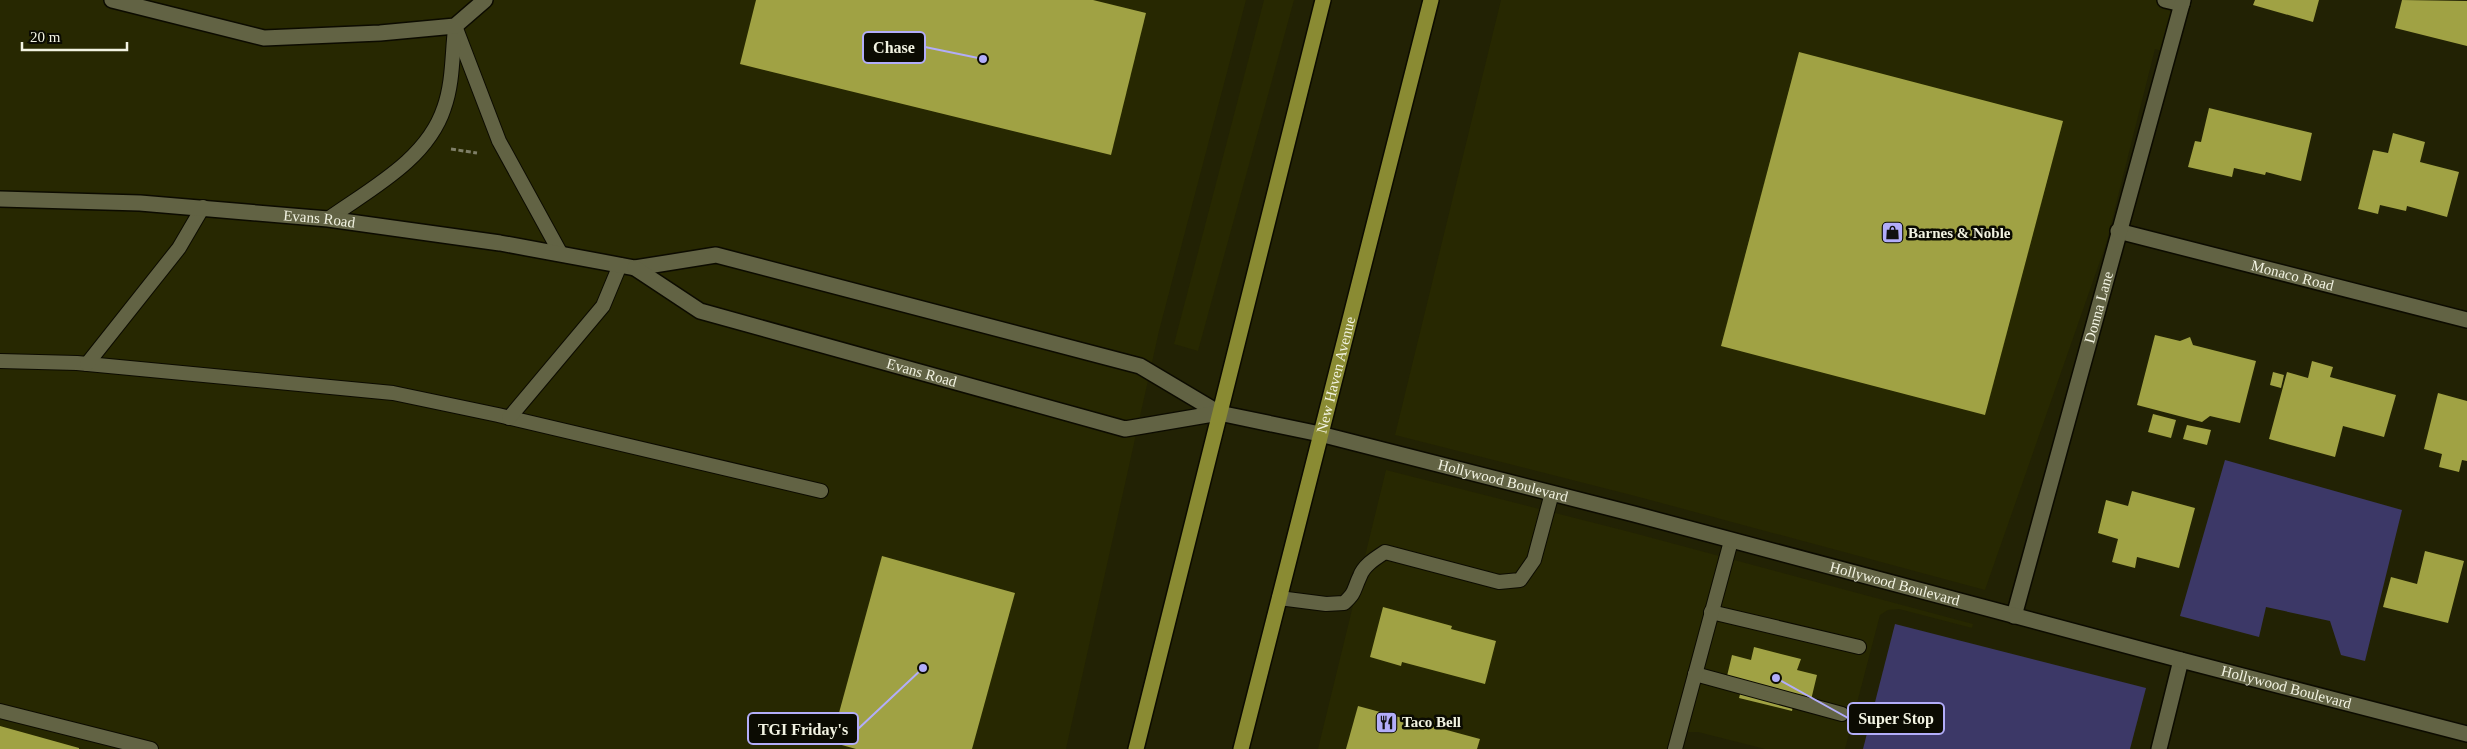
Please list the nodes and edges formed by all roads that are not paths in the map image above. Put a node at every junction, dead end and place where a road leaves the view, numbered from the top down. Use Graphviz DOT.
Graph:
graph roads {
  1 [pos="112,0"];
  2 [pos="485,0"];
  3 [pos="1323,0"];
  4 [pos="1431,0"];
  5 [pos="2165,0"];
  6 [pos="2182,2"];
  7 [pos="455,26"];
  8 [pos="0,199"];
  9 [pos="203,207"];
  10 [pos="328,219"];
  11 [pos="2118,231"];
  12 [pos="561,254"];
  13 [pos="628,267"];
  14 [pos="2467,320"];
  15 [pos="0,360"];
  16 [pos="87,364"];
  17 [pos="1219,413"];
  18 [pos="509,418"];
  19 [pos="1320,434"];
  20 [pos="822,491"];
  21 [pos="1552,493"];
  22 [pos="1731,540"];
  23 [pos="1279,598"];
  24 [pos="1711,612"];
  25 [pos="2014,616"];
  26 [pos="1859,647"];
  27 [pos="2181,660"];
  28 [pos="1694,674"];
  29 [pos="0,711"];
  30 [pos="1842,714"];
  31 [pos="2467,734"];
  32 [pos="151,749"];
  33 [pos="1136,749"];
  34 [pos="1241,749"];
  35 [pos="1674,749"];
  36 [pos="2159,749"];
  1 -- 7 [label="street"];
  2 -- 7 [label="street"];
  3 -- 17 [label="main road"];
  4 -- 19 [label="main road, New Haven Avenue"];
  5 -- 6 [label="street"];
  6 -- 11 [label="street, Donna Lane"];
  7 -- 10 [label="lane"];
  7 -- 12 [label="lane"];
  8 -- 9 [label="street, Evans Road"];
  9 -- 10 [label="street, Evans Road"];
  9 -- 16 [label="lane"];
  10 -- 12 [label="street, Evans Road"];
  11 -- 14 [label="street, Monaco Road"];
  11 -- 25 [label="street, Donna Lane"];
  12 -- 13 [label="street, Evans Road"];
  13 -- 17 [label="street, Evans Road"];
  13 -- 17 [label="street, Evans Road"];
  13 -- 18 [label="lane"];
  15 -- 16 [label="lane"];
  16 -- 18 [label="lane"];
  17 -- 19 [label="street, Evans Road"];
  17 -- 33 [label="main road"];
  18 -- 20 [label="lane"];
  19 -- 21 [label="street, Hollywood Boulevard"];
  19 -- 23 [label="main road, New Haven Avenue"];
  21 -- 22 [label="street, Hollywood Boulevard"];
  21 -- 23 [label="lane"];
  22 -- 24 [label="lane"];
  22 -- 25 [label="street, Hollywood Boulevard"];
  23 -- 34 [label="main road, New Haven Avenue"];
  24 -- 26 [label="lane"];
  24 -- 28 [label="lane"];
  25 -- 27 [label="street, Hollywood Boulevard"];
  27 -- 31 [label="street, Hollywood Boulevard"];
  27 -- 36 [label="street"];
  28 -- 30 [label="lane"];
  28 -- 35 [label="lane"];
  29 -- 32 [label="lane"];
}
